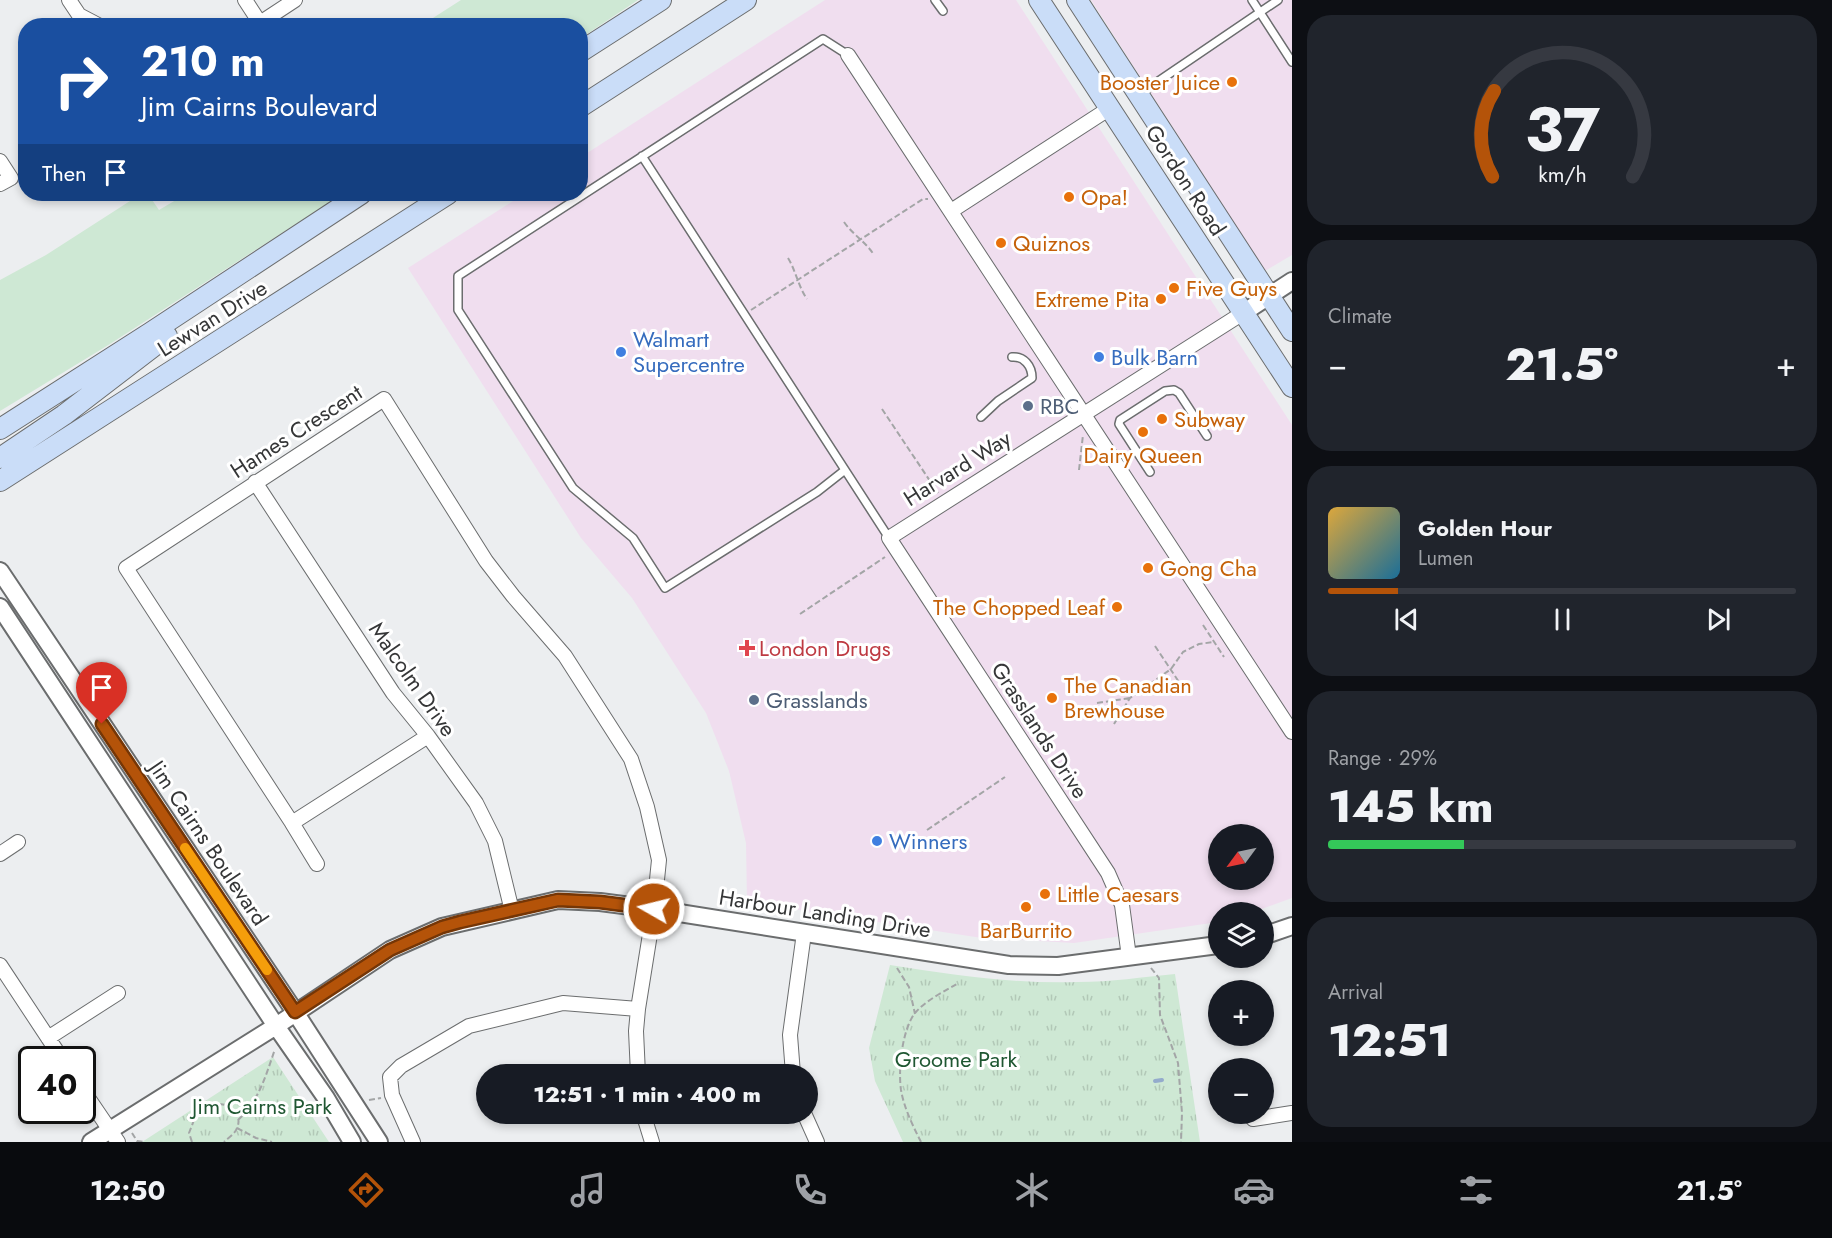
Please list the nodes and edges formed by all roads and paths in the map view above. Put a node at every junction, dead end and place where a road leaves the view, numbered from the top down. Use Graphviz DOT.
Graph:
graph roads {
  1 [pos="69,0"];
  2 [pos="245,0"];
  3 [pos="295,0"];
  4 [pos="661,0"];
  5 [pos="729,0"];
  6 [pos="746,0"];
  7 [pos="935,0"];
  8 [pos="1039,0"];
  9 [pos="1077,0"];
  10 [pos="1252,0"];
  11 [pos="1278,0"];
  12 [pos="943,11"];
  13 [pos="1259,11"];
  14 [pos="78,18"];
  15 [pos="257,18"];
  16 [pos="268,18"];
  17 [pos="588,47"];
  18 [pos="848,55"];
  19 [pos="1292,62"];
  20 [pos="615,85"];
  21 [pos="1139,95"];
  22 [pos="588,102"];
  23 [pos="1110,108"];
  24 [pos="642,156"];
  25 [pos="0,161"];
  26 [pos="0,184"];
  27 [pos="588,191"];
  28 [pos="938,192"];
  29 [pos="350,201"];
  30 [pos="437,201"];
  31 [pos="573,201"];
  32 [pos="951,211"];
  33 [pos="844,222"];
  34 [pos="860,239"];
  35 [pos="289,240"];
  36 [pos="874,255"];
  37 [pos="788,258"];
  38 [pos="797,279"];
  39 [pos="1292,281"];
  40 [pos="1269,296"];
  41 [pos="807,299"];
  42 [pos="1243,313"];
  43 [pos="745,315"];
  44 [pos="1292,331"];
  45 [pos="1012,357"];
  46 [pos="1292,387"];
  47 [pos="882,409"];
  48 [pos="1084,414"];
  49 [pos="981,417"];
  50 [pos="0,429"];
  51 [pos="1207,436"];
  52 [pos="0,458"];
  53 [pos="845,470"];
  54 [pos="1079,470"];
  55 [pos="1150,472"];
  56 [pos="0,481"];
  57 [pos="255,482"];
  58 [pos="944,503"];
  59 [pos="893,544"];
  60 [pos="0,559"];
  61 [pos="0,571"];
  62 [pos="0,607"];
  63 [pos="27,613"];
  64 [pos="800,614"];
  65 [pos="1203,625"];
  66 [pos="1214,642"];
  67 [pos="1155,646"];
  68 [pos="1224,657"];
  69 [pos="1171,669"];
  70 [pos="1185,692"];
  71 [pos="1130,698"];
  72 [pos="1097,703"];
  73 [pos="1114,724"];
  74 [pos="1292,732"];
  75 [pos="428,736"];
  76 [pos="1005,777"];
  77 [pos="292,823"];
  78 [pos="927,830"];
  79 [pos="18,842"];
  80 [pos="0,854"];
  81 [pos="317,864"];
  82 [pos="654,909"];
  83 [pos="512,911"];
  84 [pos="1292,926"];
  85 [pos="1274,932"];
  86 [pos="804,933"];
  87 [pos="1208,946"];
  88 [pos="1129,957"];
  89 [pos="0,965"];
  90 [pos="897,968"];
  91 [pos="1151,968"];
  92 [pos="957,984"];
  93 [pos="118,993"];
  94 [pos="638,1009"];
  95 [pos="295,1012"];
  96 [pos="915,1014"];
  97 [pos="279,1029"];
  98 [pos="48,1038"];
  99 [pos="53,1046"];
  100 [pos="638,1064"];
  101 [pos="792,1064"];
  102 [pos="392,1095"];
  103 [pos="354,1103"];
  104 [pos="96,1110"];
  105 [pos="1292,1113"];
  106 [pos="1274,1116"];
  107 [pos="238,1120"];
  108 [pos="646,1124"];
  109 [pos="809,1124"];
  110 [pos="237,1128"];
  111 [pos="114,1136"];
  112 [pos="91,1142"];
  113 [pos="192,1142"];
  114 [pos="224,1142"];
  115 [pos="272,1142"];
  116 [pos="352,1142"];
  117 [pos="380,1142"];
  118 [pos="412,1142"];
  119 [pos="652,1142"];
  120 [pos="817,1142"];
  121 [pos="921,1142"];
  122 [pos="1181,1142"];
  1 -- 14 [label="street"];
  2 -- 15 [label="street"];
  3 -- 16 [label="street"];
  4 -- 17 [label="main road"];
  5 -- 20 [label="main road"];
  6 -- 20 [label="main road"];
  7 -- 12 [label="lane"];
  8 -- 23 [label="main road, Gordon Road"];
  9 -- 21 [label="main road, Gordon Road"];
  10 -- 13 [label="lane"];
  11 -- 13 [label="lane"];
  13 -- 19 [label="lane"];
  13 -- 21 [label="lane"];
  18 -- 24 [label="lane"];
  18 -- 28 [label="street"];
  20 -- 22 [label="main road"];
  21 -- 40 [label="main road, Gordon Road"];
  23 -- 32 [label="street"];
  23 -- 42 [label="main road, Gordon Road"];
  24 -- 27 [label="lane"];
  24 -- 43 [label="lane"];
  25 -- 26 [label="street"];
  28 -- 32 [label="street"];
  28 -- 34 [label="path"];
  29 -- 35 [label="main road, Lewvan Drive"];
  30 -- 56 [label="main road, Lewvan Drive"];
  31 -- 53 [label="lane"];
  32 -- 48 [label="street"];
  33 -- 34 [label="path"];
  34 -- 36 [label="path"];
  34 -- 38 [label="path"];
  35 -- 50 [label="main road, Lewvan Drive"];
  35 -- 52 [label="main road"];
  37 -- 38 [label="path"];
  38 -- 41 [label="path"];
  38 -- 43 [label="path"];
  39 -- 40 [label="street, Harvard Way"];
  40 -- 42 [label="street, Harvard Way"];
  40 -- 44 [label="main road, Gordon Road"];
  42 -- 46 [label="main road, Gordon Road"];
  42 -- 48 [label="street, Harvard Way"];
  43 -- 53 [label="lane"];
  45 -- 49 [label="lane"];
  47 -- 58 [label="path"];
  48 -- 54 [label="path"];
  48 -- 58 [label="street, Harvard Way"];
  48 -- 74 [label="street"];
  51 -- 55 [label="lane"];
  53 -- 59 [label="lane"];
  57 -- 75 [label="street, Malcolm Drive"];
  57 -- 77 [label="street, Hames Crescent"];
  57 -- 82 [label="street, Hames Crescent"];
  58 -- 59 [label="street, Harvard Way"];
  59 -- 64 [label="path"];
  59 -- 88 [label="street, Grasslands Drive"];
  60 -- 63 [label="street"];
  61 -- 63 [label="street, Jim Cairns Boulevard"];
  62 -- 97 [label="street, Jim Cairns Boulevard"];
  63 -- 95 [label="street, Jim Cairns Boulevard"];
  65 -- 66 [label="path"];
  66 -- 68 [label="path"];
  66 -- 69 [label="path"];
  67 -- 69 [label="path"];
  69 -- 70 [label="path"];
  69 -- 71 [label="path"];
  71 -- 72 [label="path"];
  71 -- 73 [label="path"];
  75 -- 77 [label="street"];
  75 -- 83 [label="street, Malcolm Drive"];
  76 -- 78 [label="path"];
  77 -- 81 [label="street"];
  79 -- 80 [label="street"];
  82 -- 83 [label="street, Harbour Landing Drive"];
  82 -- 86 [label="street, Harbour Landing Drive"];
  82 -- 94 [label="street"];
  83 -- 95 [label="street, Harbour Landing Drive"];
  84 -- 85 [label="street"];
  86 -- 88 [label="street, Harbour Landing Drive"];
  86 -- 101 [label="street"];
  87 -- 88 [label="street, Harbour Landing Drive"];
  89 -- 98 [label="street"];
  90 -- 96 [label="path"];
  91 -- 122 [label="path"];
  92 -- 96 [label="path"];
  93 -- 98 [label="street"];
  94 -- 100 [label="street"];
  94 -- 102 [label="street"];
  95 -- 97 [label="street, Harbour Landing Drive"];
  95 -- 103 [label="street, Jim Cairns Boulevard"];
  96 -- 121 [label="path"];
  97 -- 107 [label="path"];
  97 -- 111 [label="street, Harbour Landing Drive"];
  97 -- 116 [label="street, Jim Cairns Boulevard"];
  98 -- 99 [label="street"];
  102 -- 103 [label="path"];
  102 -- 118 [label="street"];
  103 -- 117 [label="street, Jim Cairns Boulevard"];
  104 -- 111 [label="street"];
  105 -- 106 [label="street"];
  107 -- 110 [label="path"];
  107 -- 113 [label="path"];
  108 -- 119 [label="street"];
  109 -- 120 [label="street"];
  110 -- 114 [label="path"];
  110 -- 115 [label="path"];
  111 -- 112 [label="street, Harbour Landing Drive"];
}
